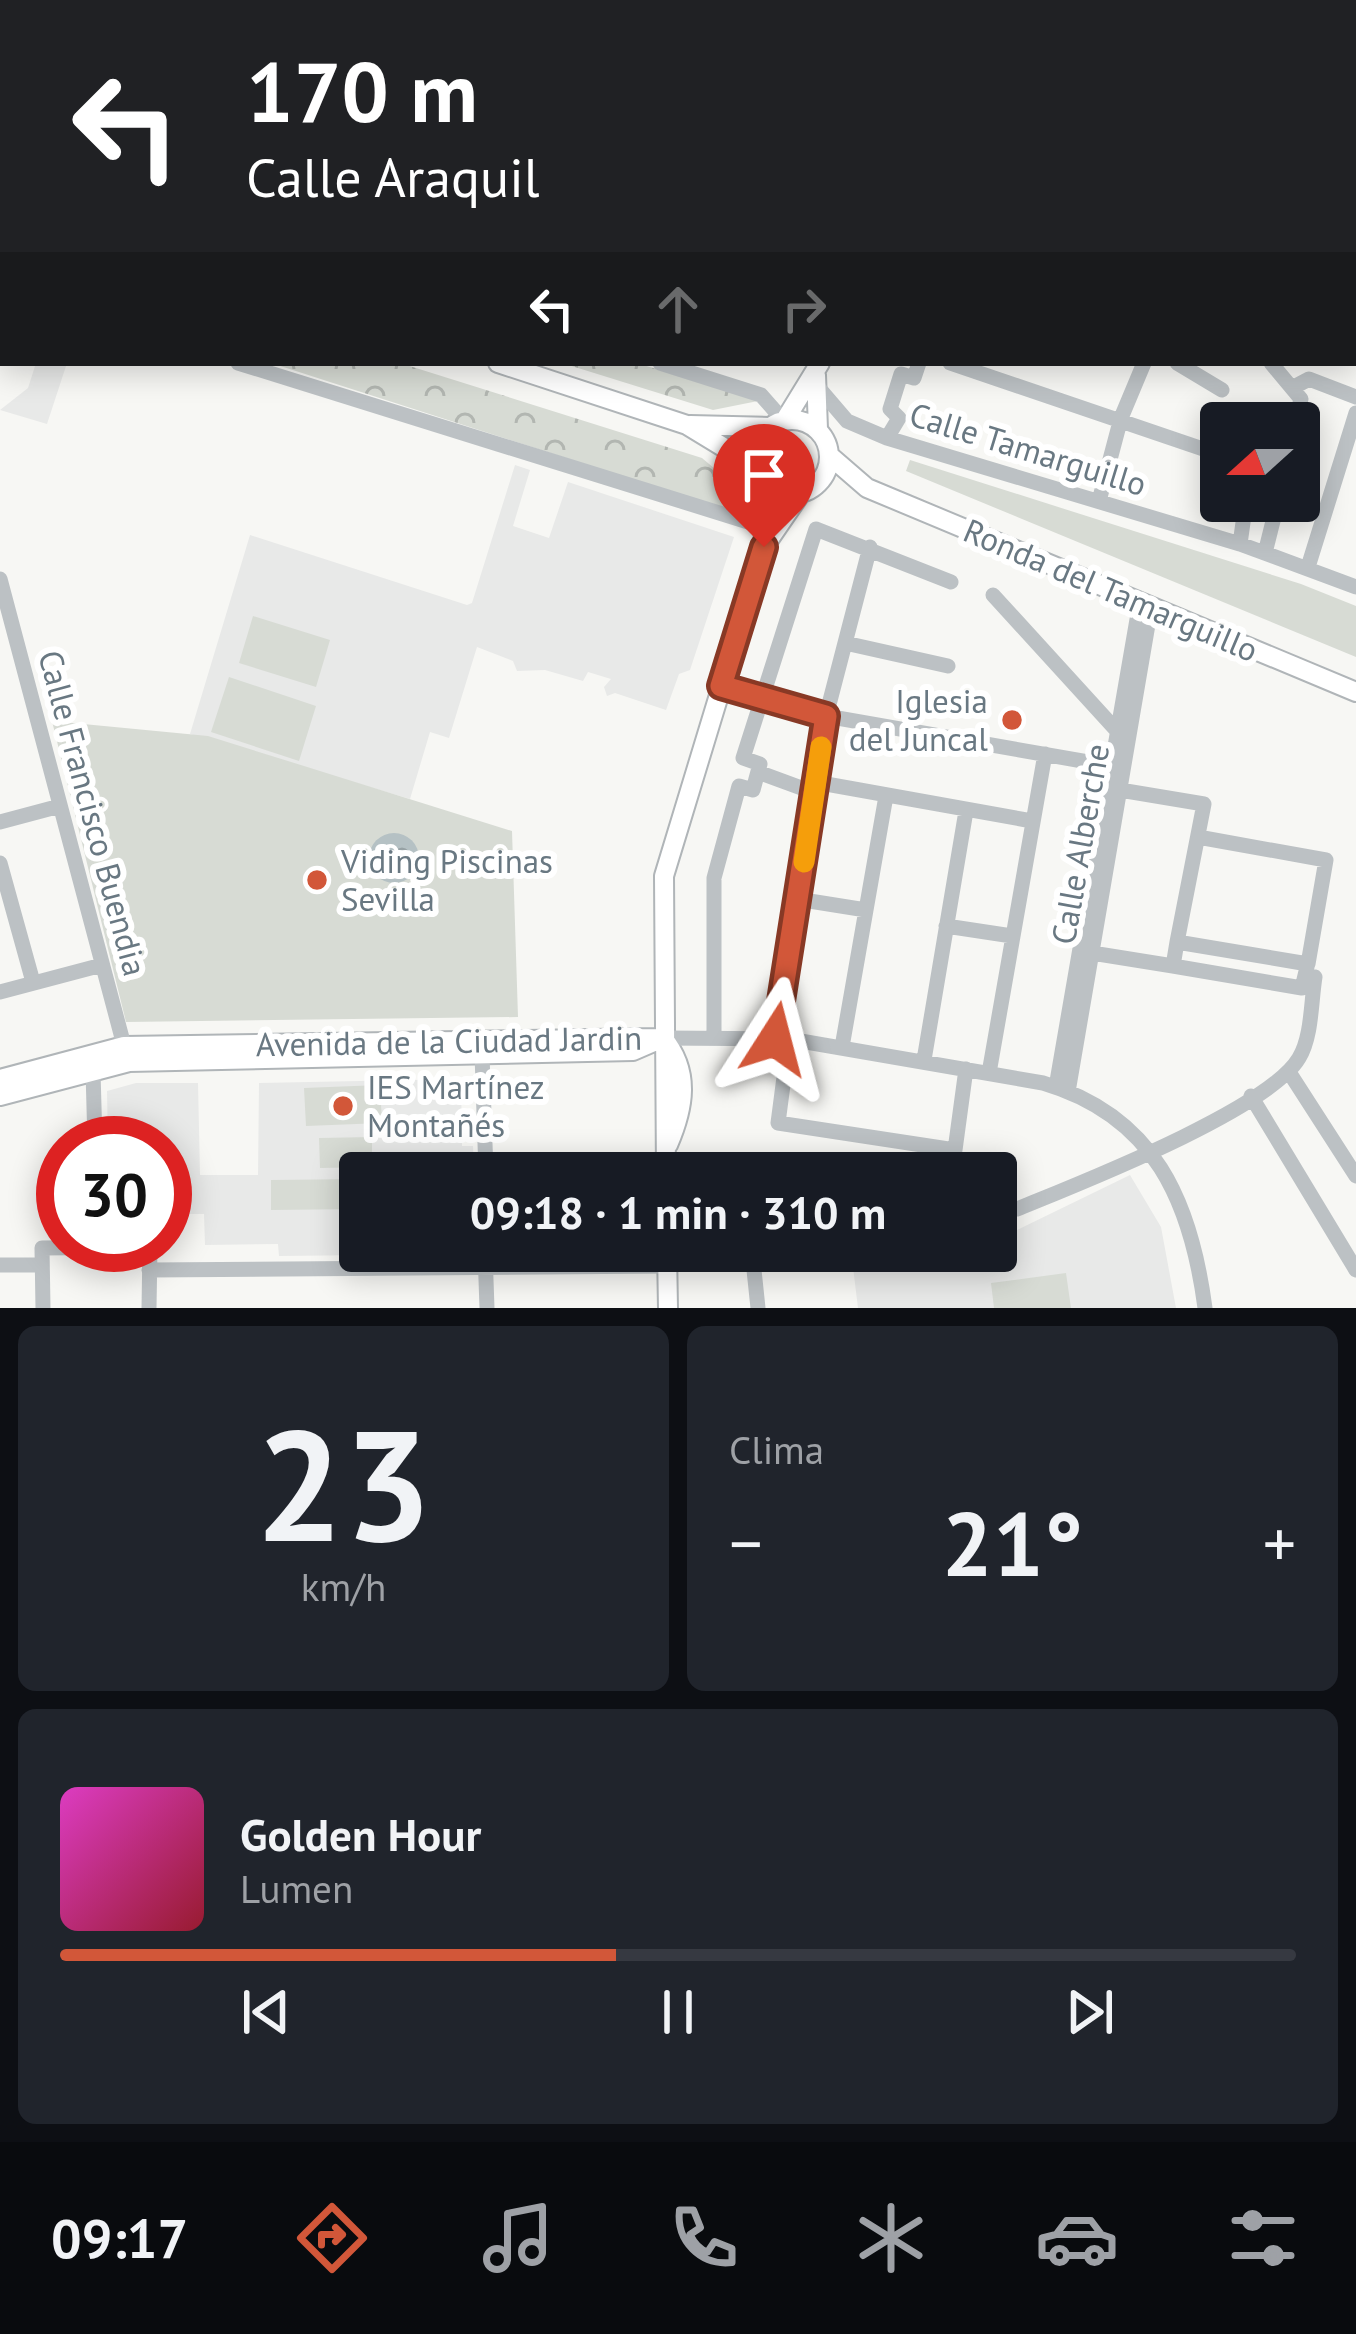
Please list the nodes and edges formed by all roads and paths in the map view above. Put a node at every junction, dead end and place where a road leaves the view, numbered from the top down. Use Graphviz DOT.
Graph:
graph roads {
  1 [pos="248,366"];
  2 [pos="507,366"];
  3 [pos="674,366"];
  4 [pos="959,366"];
  5 [pos="1143,366"];
  6 [pos="1182,366"];
  7 [pos="1274,366"];
  8 [pos="917,370"];
  9 [pos="818,374"];
  10 [pos="1292,388"];
  11 [pos="1222,390"];
  12 [pos="1356,397"];
  13 [pos="1299,402"];
  14 [pos="1356,413"];
  15 [pos="1120,418"];
  16 [pos="847,421"];
  17 [pos="779,422"];
  18 [pos="687,424"];
  19 [pos="818,429"];
  20 [pos="887,438"];
  21 [pos="1200,447"];
  22 [pos="830,456"];
  23 [pos="759,473"];
  24 [pos="867,488"];
  25 [pos="809,489"];
  26 [pos="1099,501"];
  27 [pos="1243,522"];
  28 [pos="1272,522"];
  29 [pos="761,526"];
  30 [pos="1240,544"];
  31 [pos="764,547"];
  32 [pos="870,548"];
  33 [pos="1264,553"];
  34 [pos="1308,567"];
  35 [pos="0,579"];
  36 [pos="950,582"];
  37 [pos="1356,587"];
  38 [pos="994,596"];
  39 [pos="1145,604"];
  40 [pos="845,643"];
  41 [pos="17,644"];
  42 [pos="0,649"];
  43 [pos="948,666"];
  44 [pos="721,686"];
  45 [pos="1356,692"];
  46 [pos="762,697"];
  47 [pos="826,716"];
  48 [pos="1118,733"];
  49 [pos="1045,754"];
  50 [pos="1112,766"];
  51 [pos="758,772"];
  52 [pos="815,787"];
  53 [pos="1114,789"];
  54 [pos="886,796"];
  55 [pos="60,806"];
  56 [pos="966,811"];
  57 [pos="1032,821"];
  58 [pos="0,822"];
  59 [pos="1198,837"];
  60 [pos="0,863"];
  61 [pos="797,899"];
  62 [pos="6,909"];
  63 [pos="866,910"];
  64 [pos="946,926"];
  65 [pos="1012,936"];
  66 [pos="1177,942"];
  67 [pos="1092,953"];
  68 [pos="102,964"];
  69 [pos="1173,966"];
  70 [pos="1311,970"];
  71 [pos="33,982"];
  72 [pos="0,992"];
  73 [pos="663,1038"];
  74 [pos="714,1038"];
  75 [pos="782,1039"];
  76 [pos="842,1047"];
  77 [pos="126,1054"];
  78 [pos="482,1054"];
  79 [pos="924,1060"];
  80 [pos="966,1069"];
  81 [pos="94,1071"];
  82 [pos="1289,1072"];
  83 [pos="989,1073"];
  84 [pos="0,1079"];
  85 [pos="1062,1089"];
  86 [pos="0,1096"];
  87 [pos="1251,1096"];
  88 [pos="95,1116"];
  89 [pos="485,1152"];
  90 [pos="665,1152"];
  91 [pos="1152,1153"];
  92 [pos="1356,1176"];
  93 [pos="1017,1210"];
  94 [pos="36,1258"];
  95 [pos="339,1264"];
  96 [pos="0,1265"];
  97 [pos="192,1269"];
  98 [pos="1356,1270"];
  99 [pos="42,1272"];
  100 [pos="149,1272"];
  101 [pos="486,1272"];
  102 [pos="667,1272"];
  103 [pos="754,1272"];
  104 [pos="43,1308"];
  105 [pos="149,1308"];
  106 [pos="487,1308"];
  107 [pos="668,1308"];
  108 [pos="758,1308"];
  109 [pos="1205,1308"];
  1 -- 29 [label="street"];
  2 -- 18 [label="main road"];
  3 -- 17 [label="street"];
  4 -- 15 [label="street"];
  5 -- 15 [label="street"];
  6 -- 11 [label="street"];
  7 -- 10 [label="street"];
  8 -- 20 [label="street"];
  9 -- 16 [label="street"];
  9 -- 17 [label="main road"];
  9 -- 19 [label="main road"];
  10 -- 12 [label="street"];
  10 -- 13 [label="street"];
  14 -- 34 [label="street"];
  15 -- 21 [label="street"];
  15 -- 26 [label="street"];
  16 -- 19 [label="street"];
  16 -- 20 [label="street, Calle Tamarguillo"];
  17 -- 18 [label="main road"];
  17 -- 19 [label="main road"];
  17 -- 23 [label="main road"];
  18 -- 23 [label="main road"];
  19 -- 22 [label="main road"];
  20 -- 26 [label="street, Calle Tamarguillo"];
  22 -- 24 [label="main road, Ronda del Tamarguillo"];
  22 -- 25 [label="main road"];
  23 -- 25 [label="main road"];
  23 -- 29 [label="main road"];
  24 -- 25 [label="main road, Ronda del Tamarguillo"];
  24 -- 39 [label="main road, Ronda del Tamarguillo"];
  25 -- 31 [label="main road"];
  26 -- 30 [label="street, Calle Tamarguillo"];
  27 -- 30 [label="street"];
  28 -- 33 [label="street"];
  29 -- 31 [label="main road"];
  30 -- 33 [label="street, Calle Tamarguillo"];
  31 -- 44 [label="main road"];
  32 -- 36 [label="street"];
  32 -- 40 [label="street"];
  32 -- 46 [label="street"];
  33 -- 34 [label="street, Calle Tamarguillo"];
  34 -- 37 [label="street, Calle Tamarguillo"];
  35 -- 41 [label="street, Calle Francisco Buendia"];
  38 -- 48 [label="street"];
  39 -- 45 [label="main road, Ronda del Tamarguillo"];
  39 -- 48 [label="street, Calle Alberche"];
  39 -- 53 [label="street, Calle Alberche"];
  40 -- 43 [label="street"];
  40 -- 47 [label="street"];
  41 -- 42 [label="street"];
  41 -- 55 [label="street, Calle Francisco Buendia"];
  44 -- 46 [label="street"];
  44 -- 73 [label="main road"];
  46 -- 47 [label="street"];
  46 -- 51 [label="street"];
  47 -- 49 [label="street"];
  47 -- 52 [label="street"];
  48 -- 50 [label="street, Calle Alberche"];
  49 -- 50 [label="street"];
  49 -- 57 [label="street"];
  50 -- 53 [label="street, Calle Alberche"];
  51 -- 52 [label="street"];
  51 -- 74 [label="street"];
  52 -- 54 [label="street"];
  52 -- 61 [label="street"];
  53 -- 59 [label="street"];
  53 -- 67 [label="street, Calle Alberche"];
  53 -- 85 [label="street, Calle Alberche"];
  54 -- 56 [label="street"];
  54 -- 63 [label="street"];
  55 -- 58 [label="street"];
  55 -- 68 [label="street, Calle Francisco Buendia"];
  56 -- 57 [label="street"];
  56 -- 64 [label="street"];
  57 -- 65 [label="street"];
  59 -- 66 [label="street"];
  59 -- 70 [label="street"];
  60 -- 62 [label="street"];
  61 -- 63 [label="street"];
  61 -- 75 [label="street"];
  62 -- 71 [label="street"];
  63 -- 76 [label="street"];
  64 -- 65 [label="street"];
  64 -- 79 [label="street"];
  65 -- 83 [label="street"];
  66 -- 69 [label="street"];
  66 -- 70 [label="street"];
  67 -- 69 [label="street"];
  67 -- 85 [label="street, Calle Alberche"];
  68 -- 71 [label="street"];
  68 -- 77 [label="street, Calle Francisco Buendia"];
  69 -- 70 [label="street"];
  70 -- 82 [label="street"];
  71 -- 72 [label="street"];
  73 -- 74 [label="street"];
  73 -- 77 [label="main road, Avenida de la Ciudad Jardin"];
  73 -- 78 [label="main road, Avenida de la Ciudad Jardin"];
  73 -- 90 [label="main road"];
  74 -- 75 [label="street"];
  75 -- 76 [label="street"];
  75 -- 80 [label="street"];
  76 -- 79 [label="street"];
  77 -- 78 [label="main road, Avenida de la Ciudad Jardin"];
  77 -- 81 [label="main road, Avenida de la Ciudad Jardin"];
  77 -- 84 [label="main road, Avenida de la Ciudad Jardin"];
  78 -- 89 [label="street"];
  79 -- 80 [label="street"];
  80 -- 83 [label="street"];
  81 -- 86 [label="main road, Avenida de la Ciudad Jardin"];
  81 -- 88 [label="street"];
  82 -- 87 [label="street"];
  82 -- 92 [label="street"];
  83 -- 85 [label="street"];
  85 -- 91 [label="street"];
  87 -- 91 [label="street"];
  87 -- 98 [label="street"];
  91 -- 93 [label="street"];
  91 -- 109 [label="street"];
  94 -- 96 [label="street"];
  95 -- 97 [label="street"];
  99 -- 104 [label="street"];
  100 -- 105 [label="street"];
  101 -- 106 [label="street"];
  102 -- 107 [label="main road"];
  103 -- 108 [label="street"];
}
